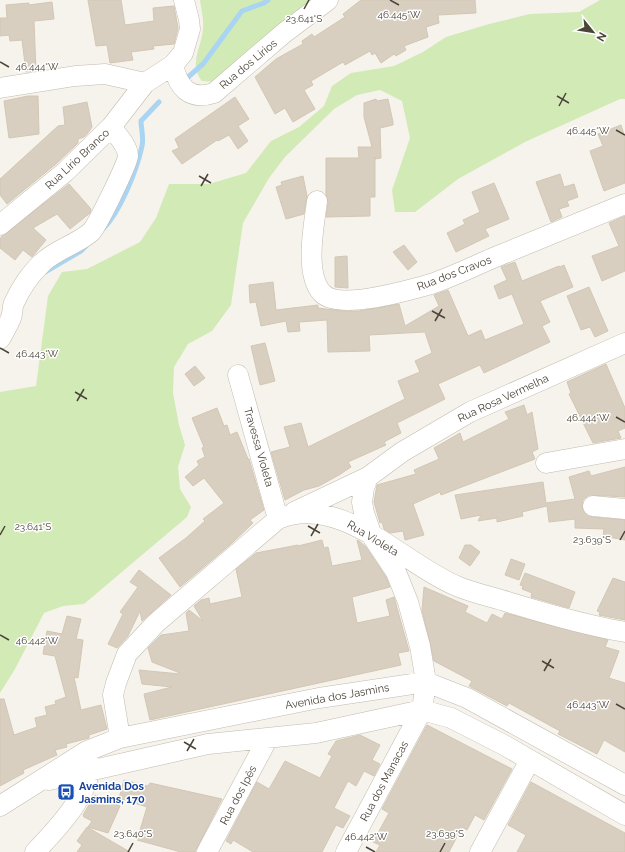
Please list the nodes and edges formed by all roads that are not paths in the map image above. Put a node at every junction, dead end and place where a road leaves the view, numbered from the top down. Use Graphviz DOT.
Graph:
graph roads {
  1 [pos="184,0"];
  2 [pos="328,0"];
  3 [pos="173,65"];
  4 [pos="145,83"];
  5 [pos="0,88"];
  6 [pos="111,127"];
  7 [pos="318,201"];
  8 [pos="625,204"];
  9 [pos="0,225"];
  10 [pos="6,313"];
  11 [pos="0,340"];
  12 [pos="625,343"];
  13 [pos="238,375"];
  14 [pos="625,449"];
  15 [pos="546,463"];
  16 [pos="368,477"];
  17 [pos="593,506"];
  18 [pos="625,509"];
  19 [pos="282,517"];
  20 [pos="372,536"];
  21 [pos="625,632"];
  22 [pos="426,682"];
  23 [pos="422,710"];
  24 [pos="120,738"];
  25 [pos="268,738"];
  26 [pos="87,751"];
  27 [pos="530,760"];
  28 [pos="90,771"];
  29 [pos="38,782"];
  30 [pos="625,785"];
  31 [pos="0,806"];
  32 [pos="625,815"];
  33 [pos="35,852"];
  34 [pos="206,852"];
  35 [pos="346,852"];
  36 [pos="480,852"];
  1 -- 3 [label="street"];
  2 -- 3 [label="street, Rua dos Lirios"];
  3 -- 4 [label="street, Rua Lírio Branco"];
  4 -- 5 [label="street"];
  4 -- 6 [label="street, Rua Lírio Branco"];
  6 -- 9 [label="street, Rua Lírio Branco"];
  6 -- 10 [label="street"];
  7 -- 8 [label="street, Rua dos Cravos"];
  10 -- 11 [label="street"];
  12 -- 16 [label="street, Rua Rosa Vermelha"];
  13 -- 19 [label="street, Travessa Violeta"];
  14 -- 15 [label="street"];
  16 -- 19 [label="street, Rua Rosa Vermelha"];
  16 -- 20 [label="street"];
  17 -- 18 [label="street"];
  19 -- 20 [label="street, Rua Violeta"];
  19 -- 24 [label="street"];
  20 -- 21 [label="street, Rua Violeta"];
  20 -- 22 [label="street"];
  22 -- 23 [label="street"];
  22 -- 24 [label="street, Avenida dos Jasmins"];
  22 -- 30 [label="street, Avenida dos Jasmins"];
  23 -- 25 [label="street, Avenida dos Jasmins"];
  23 -- 27 [label="street, Avenida dos Jasmins"];
  23 -- 35 [label="street, Rua dos Manacas"];
  24 -- 26 [label="street, Avenida dos Jasmins"];
  25 -- 28 [label="street, Avenida dos Jasmins"];
  25 -- 34 [label="street, Rua dos Ipês"];
  26 -- 28 [label="street"];
  26 -- 29 [label="street, Avenida dos Jasmins"];
  27 -- 32 [label="street, Avenida dos Jasmins"];
  27 -- 36 [label="street"];
  28 -- 29 [label="street, Avenida dos Jasmins"];
  28 -- 33 [label="street"];
  29 -- 31 [label="street, Avenida dos Jasmins"];
}
